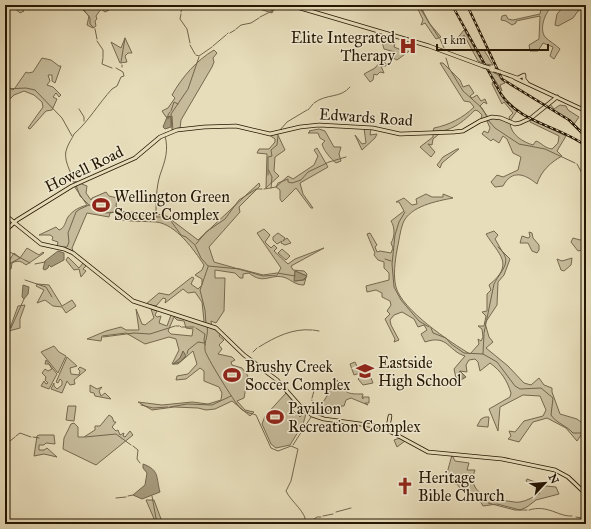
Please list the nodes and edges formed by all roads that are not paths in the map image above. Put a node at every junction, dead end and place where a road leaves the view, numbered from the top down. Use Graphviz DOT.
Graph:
graph roads {
  1 [pos="291,6"];
  2 [pos="516,78"];
  3 [pos="528,84"];
  4 [pos="557,97"];
  5 [pos="585,111"];
  6 [pos="163,135"];
  7 [pos="5,215"];
  8 [pos="14,222"];
  9 [pos="5,232"];
  10 [pos="390,416"];
  11 [pos="381,427"];
  12 [pos="586,494"];
  1 -- 2 [label="main road, bridge"];
  2 -- 3 [label="main road"];
  2 -- 3 [label="main road"];
  3 -- 4 [label="main road"];
  4 -- 5 [label="main road"];
  4 -- 6 [label="main road, Edwards Road"];
  6 -- 8 [label="main road, Howell Road"];
  7 -- 8 [label="main road"];
  8 -- 9 [label="main road, Howell Road"];
  8 -- 11 [label="main road"];
  10 -- 11 [label="main road"];
  11 -- 12 [label="main road"];
}
